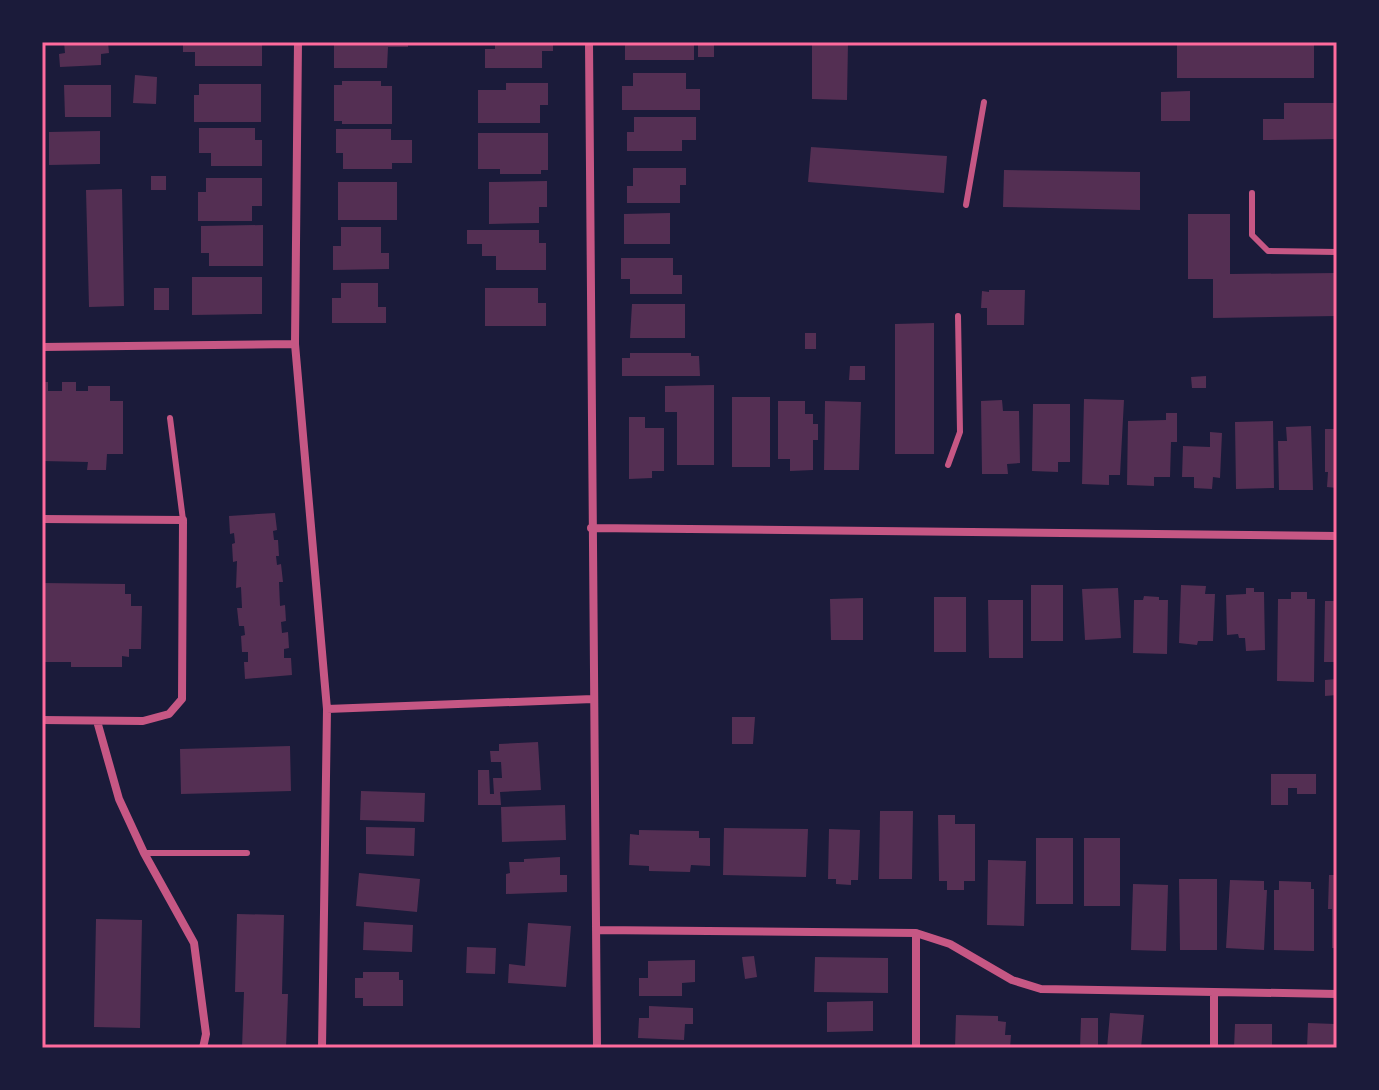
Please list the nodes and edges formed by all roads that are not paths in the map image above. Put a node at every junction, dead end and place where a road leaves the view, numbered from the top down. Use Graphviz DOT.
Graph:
graph roads {
  1 [pos="298,42"];
  2 [pos="589,42"];
  3 [pos="984,102"];
  4 [pos="1252,193"];
  5 [pos="966,205"];
  6 [pos="1337,252"];
  7 [pos="958,316"];
  8 [pos="295,344"];
  9 [pos="42,347"];
  10 [pos="170,418"];
  11 [pos="948,465"];
  12 [pos="42,519"];
  13 [pos="183,520"];
  14 [pos="591,528"];
  15 [pos="1337,536"];
  16 [pos="593,699"];
  17 [pos="327,709"];
  18 [pos="42,720"];
  19 [pos="97,721"];
  20 [pos="144,853"];
  21 [pos="247,853"];
  22 [pos="596,930"];
  23 [pos="916,933"];
  24 [pos="1214,994"];
  25 [pos="1337,994"];
  26 [pos="203,1048"];
  27 [pos="322,1048"];
  28 [pos="597,1048"];
  29 [pos="916,1048"];
  30 [pos="1214,1048"];
  1 -- 8 [label="street"];
  2 -- 14 [label="street"];
  3 -- 5 [label="lane"];
  4 -- 6 [label="lane"];
  7 -- 11 [label="lane"];
  8 -- 9 [label="street"];
  8 -- 17 [label="street"];
  10 -- 13 [label="lane"];
  12 -- 13 [label="street"];
  13 -- 19 [label="street"];
  14 -- 15 [label="street"];
  14 -- 16 [label="street"];
  16 -- 17 [label="street"];
  16 -- 22 [label="street"];
  17 -- 27 [label="street"];
  18 -- 19 [label="street"];
  19 -- 20 [label="street"];
  20 -- 21 [label="lane"];
  20 -- 26 [label="street"];
  22 -- 23 [label="street"];
  22 -- 28 [label="street"];
  23 -- 24 [label="street"];
  23 -- 29 [label="street"];
  24 -- 25 [label="street"];
  24 -- 30 [label="street"];
}
